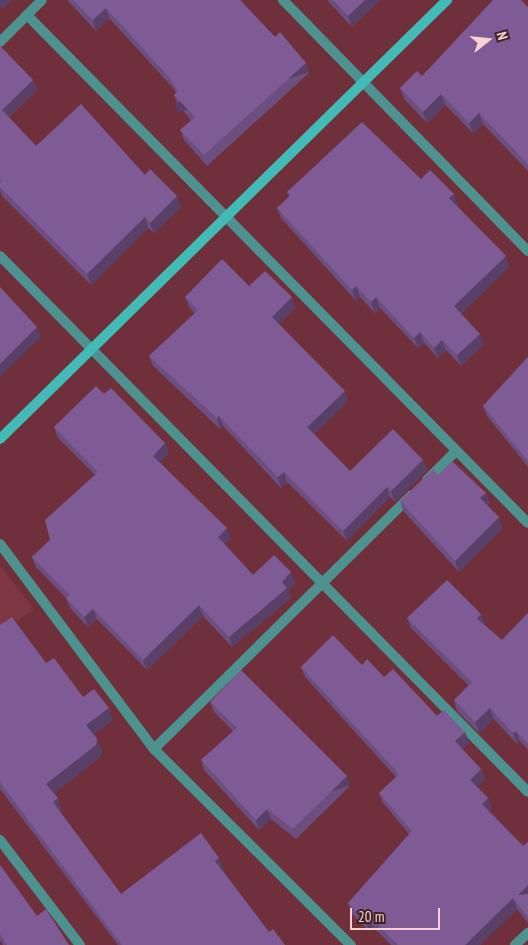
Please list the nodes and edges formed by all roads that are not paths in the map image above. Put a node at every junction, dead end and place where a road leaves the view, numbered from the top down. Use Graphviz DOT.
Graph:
graph roads {
  1 [pos="42,0"];
  2 [pos="283,0"];
  3 [pos="447,0"];
  4 [pos="27,15"];
  5 [pos="0,42"];
  6 [pos="361,81"];
  7 [pos="227,215"];
  8 [pos="528,251"];
  9 [pos="0,256"];
  10 [pos="92,349"];
  11 [pos="0,439"];
  12 [pos="456,451"];
  13 [pos="528,523"];
  14 [pos="0,544"];
  15 [pos="321,583"];
  16 [pos="154,749"];
  17 [pos="528,792"];
  18 [pos="0,840"];
  19 [pos="528,932"];
  20 [pos="80,945"];
  21 [pos="351,945"];
  22 [pos="516,945"];
  1 -- 4 [label="street"];
  2 -- 6 [label="street"];
  3 -- 6 [label="street"];
  4 -- 5 [label="street"];
  4 -- 7 [label="street"];
  6 -- 7 [label="street"];
  6 -- 8 [label="street"];
  7 -- 10 [label="street"];
  7 -- 12 [label="street"];
  9 -- 10 [label="street"];
  10 -- 11 [label="street"];
  10 -- 15 [label="street"];
  12 -- 13 [label="street"];
  12 -- 15 [label="street"];
  14 -- 16 [label="street"];
  15 -- 16 [label="street"];
  15 -- 17 [label="street"];
  16 -- 21 [label="street"];
  18 -- 20 [label="street"];
  19 -- 22 [label="street"];
}
